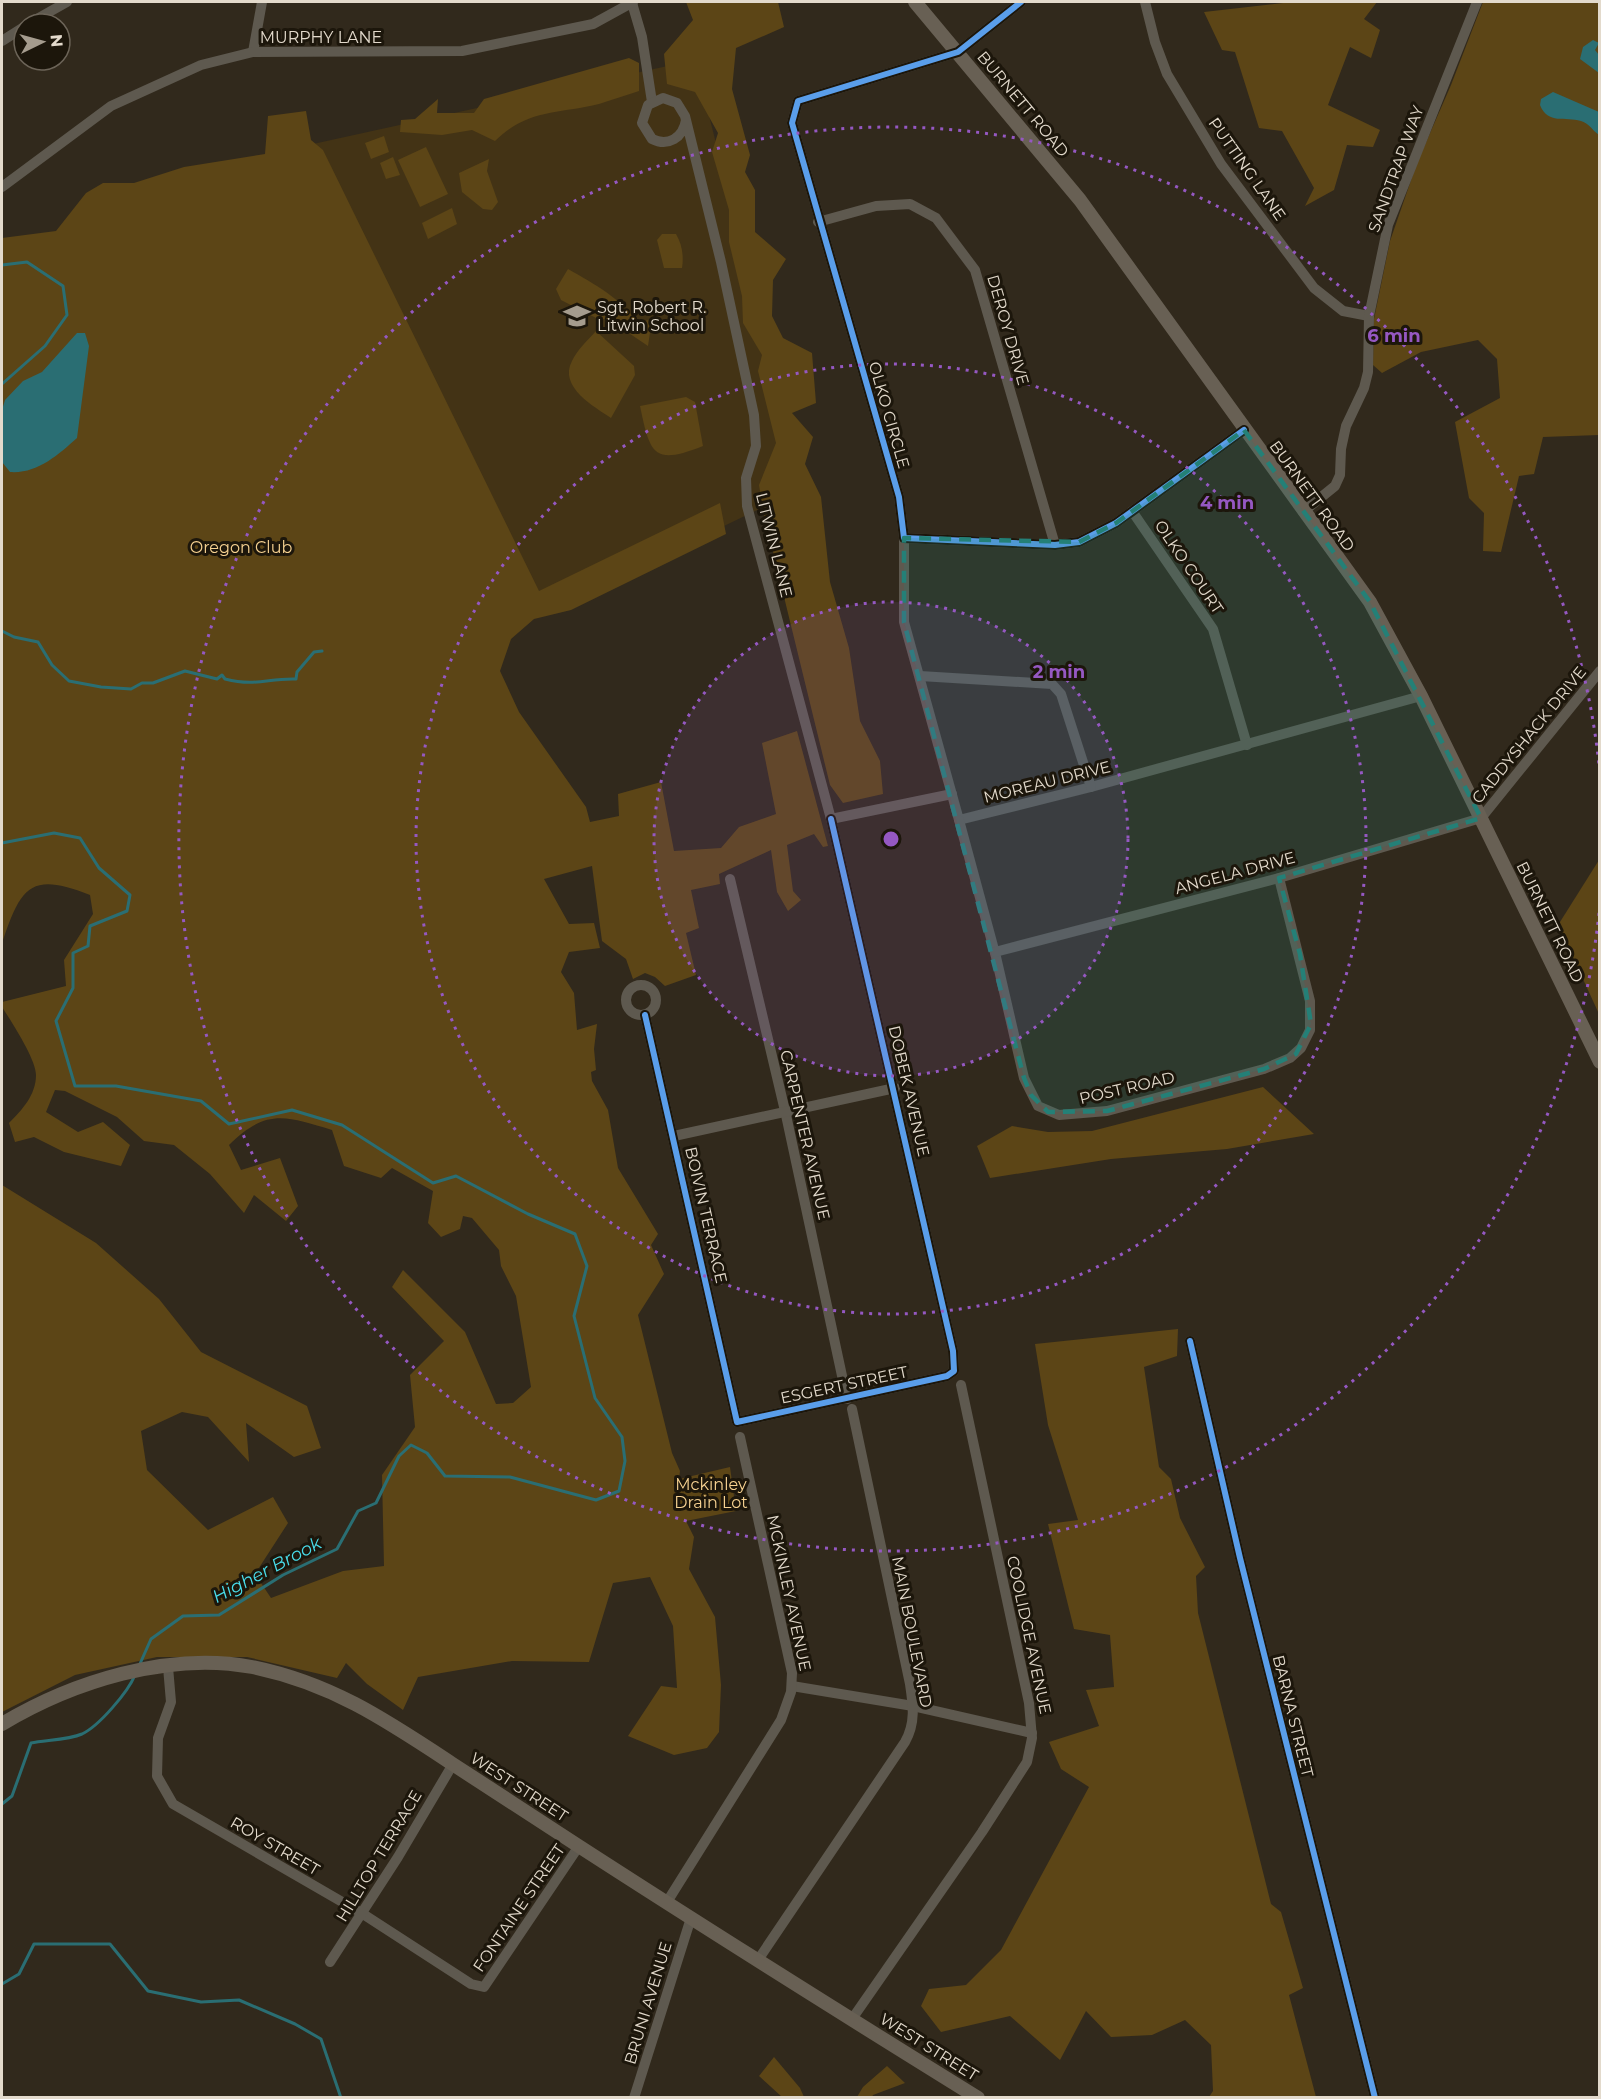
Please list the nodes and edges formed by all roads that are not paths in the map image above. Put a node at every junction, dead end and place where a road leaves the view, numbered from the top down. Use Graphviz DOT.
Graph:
graph roads {
  1 [pos="67,2"];
  2 [pos="262,2"];
  3 [pos="633,2"];
  4 [pos="915,2"];
  5 [pos="1021,2"];
  6 [pos="1145,2"];
  7 [pos="1477,2"];
  8 [pos="49,12"];
  9 [pos="253,52"];
  10 [pos="958,52"];
  11 [pos="652,102"];
  12 [pos="686,120"];
  13 [pos="2,187"];
  14 [pos="818,222"];
  15 [pos="1369,316"];
  16 [pos="1244,430"];
  17 [pos="1132,511"];
  18 [pos="1303,512"];
  19 [pos="904,538"];
  20 [pos="1055,545"];
  21 [pos="1599,671"];
  22 [pos="920,676"];
  23 [pos="1421,696"];
  24 [pos="1247,744"];
  25 [pos="1091,787"];
  26 [pos="952,794"];
  27 [pos="1481,818"];
  28 [pos="831,819"];
  29 [pos="959,820"];
  30 [pos="1279,878"];
  31 [pos="730,879"];
  32 [pos="995,952"];
  33 [pos="645,1015"];
  34 [pos="1599,1062"];
  35 [pos="894,1088"];
  36 [pos="785,1112"];
  37 [pos="674,1136"];
  38 [pos="1190,1341"];
  39 [pos="954,1371"];
  40 [pos="961,1385"];
  41 [pos="849,1404"];
  42 [pos="737,1422"];
  43 [pos="740,1437"];
  44 [pos="168,1667"];
  45 [pos="792,1686"];
  46 [pos="913,1706"];
  47 [pos="2,1724"];
  48 [pos="1032,1732"];
  49 [pos="453,1764"];
  50 [pos="579,1846"];
  51 [pos="667,1902"];
  52 [pos="363,1914"];
  53 [pos="691,1918"];
  54 [pos="758,1960"];
  55 [pos="330,1962"];
  56 [pos="484,1987"];
  57 [pos="852,2019"];
  58 [pos="634,2097"];
  59 [pos="978,2097"];
  60 [pos="1375,2097"];
  1 -- 8 [label="street"];
  2 -- 9 [label="street"];
  3 -- 9 [label="street, MURPHY LANE"];
  3 -- 11 [label="street"];
  4 -- 10 [label="main road, BURNETT ROAD"];
  5 -- 10 [label="street"];
  6 -- 15 [label="street, PUTTING LANE"];
  7 -- 15 [label="street, SANDTRAP WAY"];
  9 -- 13 [label="street, MURPHY LANE"];
  10 -- 14 [label="street, OLKO CIRCLE"];
  10 -- 16 [label="main road, BURNETT ROAD"];
  11 -- 12 [label="street"];
  11 -- 12 [label="street"];
  12 -- 28 [label="street, LITWIN LANE"];
  14 -- 19 [label="street, OLKO CIRCLE"];
  14 -- 20 [label="street, DEROY DRIVE"];
  15 -- 18 [label="street, SANDTRAP WAY"];
  16 -- 17 [label="street"];
  16 -- 18 [label="main road, BURNETT ROAD"];
  17 -- 20 [label="street"];
  17 -- 24 [label="street, OLKO COURT"];
  18 -- 23 [label="main road, BURNETT ROAD"];
  19 -- 20 [label="street"];
  19 -- 22 [label="street"];
  21 -- 27 [label="street, CADDYSHACK DRIVE"];
  22 -- 25 [label="street"];
  22 -- 26 [label="street"];
  23 -- 24 [label="street, MOREAU DRIVE"];
  23 -- 27 [label="main road, BURNETT ROAD"];
  24 -- 25 [label="street, MOREAU DRIVE"];
  25 -- 29 [label="street, MOREAU DRIVE"];
  26 -- 28 [label="street"];
  26 -- 29 [label="street"];
  27 -- 30 [label="street, ANGELA DRIVE"];
  27 -- 34 [label="main road, BURNETT ROAD"];
  28 -- 35 [label="street, DOBEK AVENUE"];
  29 -- 32 [label="street, POST ROAD"];
  30 -- 32 [label="street, ANGELA DRIVE"];
  30 -- 32 [label="street, POST ROAD"];
  31 -- 36 [label="street, CARPENTER AVENUE"];
  33 -- 37 [label="street, BOIVIN TERRACE"];
  35 -- 36 [label="street"];
  35 -- 39 [label="street, DOBEK AVENUE"];
  36 -- 37 [label="street"];
  36 -- 41 [label="street, CARPENTER AVENUE"];
  37 -- 42 [label="street, BOIVIN TERRACE"];
  38 -- 60 [label="street, BARNA STREET"];
  39 -- 41 [label="street, ESGERT STREET"];
  40 -- 48 [label="street, COOLIDGE AVENUE"];
  41 -- 42 [label="street, ESGERT STREET"];
  41 -- 46 [label="street, MAIN BOULEVARD"];
  43 -- 45 [label="street, MCKINLEY AVENUE"];
  44 -- 47 [label="main road, WEST STREET"];
  44 -- 49 [label="main road, WEST STREET"];
  44 -- 52 [label="street, ROY STREET"];
  45 -- 46 [label="street"];
  45 -- 51 [label="street, MCKINLEY AVENUE"];
  46 -- 48 [label="street"];
  46 -- 54 [label="street, MAIN BOULEVARD"];
  48 -- 57 [label="street, COOLIDGE AVENUE"];
  49 -- 50 [label="main road, WEST STREET"];
  49 -- 52 [label="street, HILLTOP TERRACE"];
  50 -- 51 [label="main road, WEST STREET"];
  50 -- 56 [label="street, FONTAINE STREET"];
  51 -- 53 [label="main road, WEST STREET"];
  52 -- 55 [label="street, HILLTOP TERRACE"];
  52 -- 56 [label="street, ROY STREET"];
  53 -- 54 [label="main road, WEST STREET"];
  53 -- 58 [label="street, BRUNI AVENUE"];
  54 -- 57 [label="main road, WEST STREET"];
  57 -- 59 [label="main road, WEST STREET"];
}
